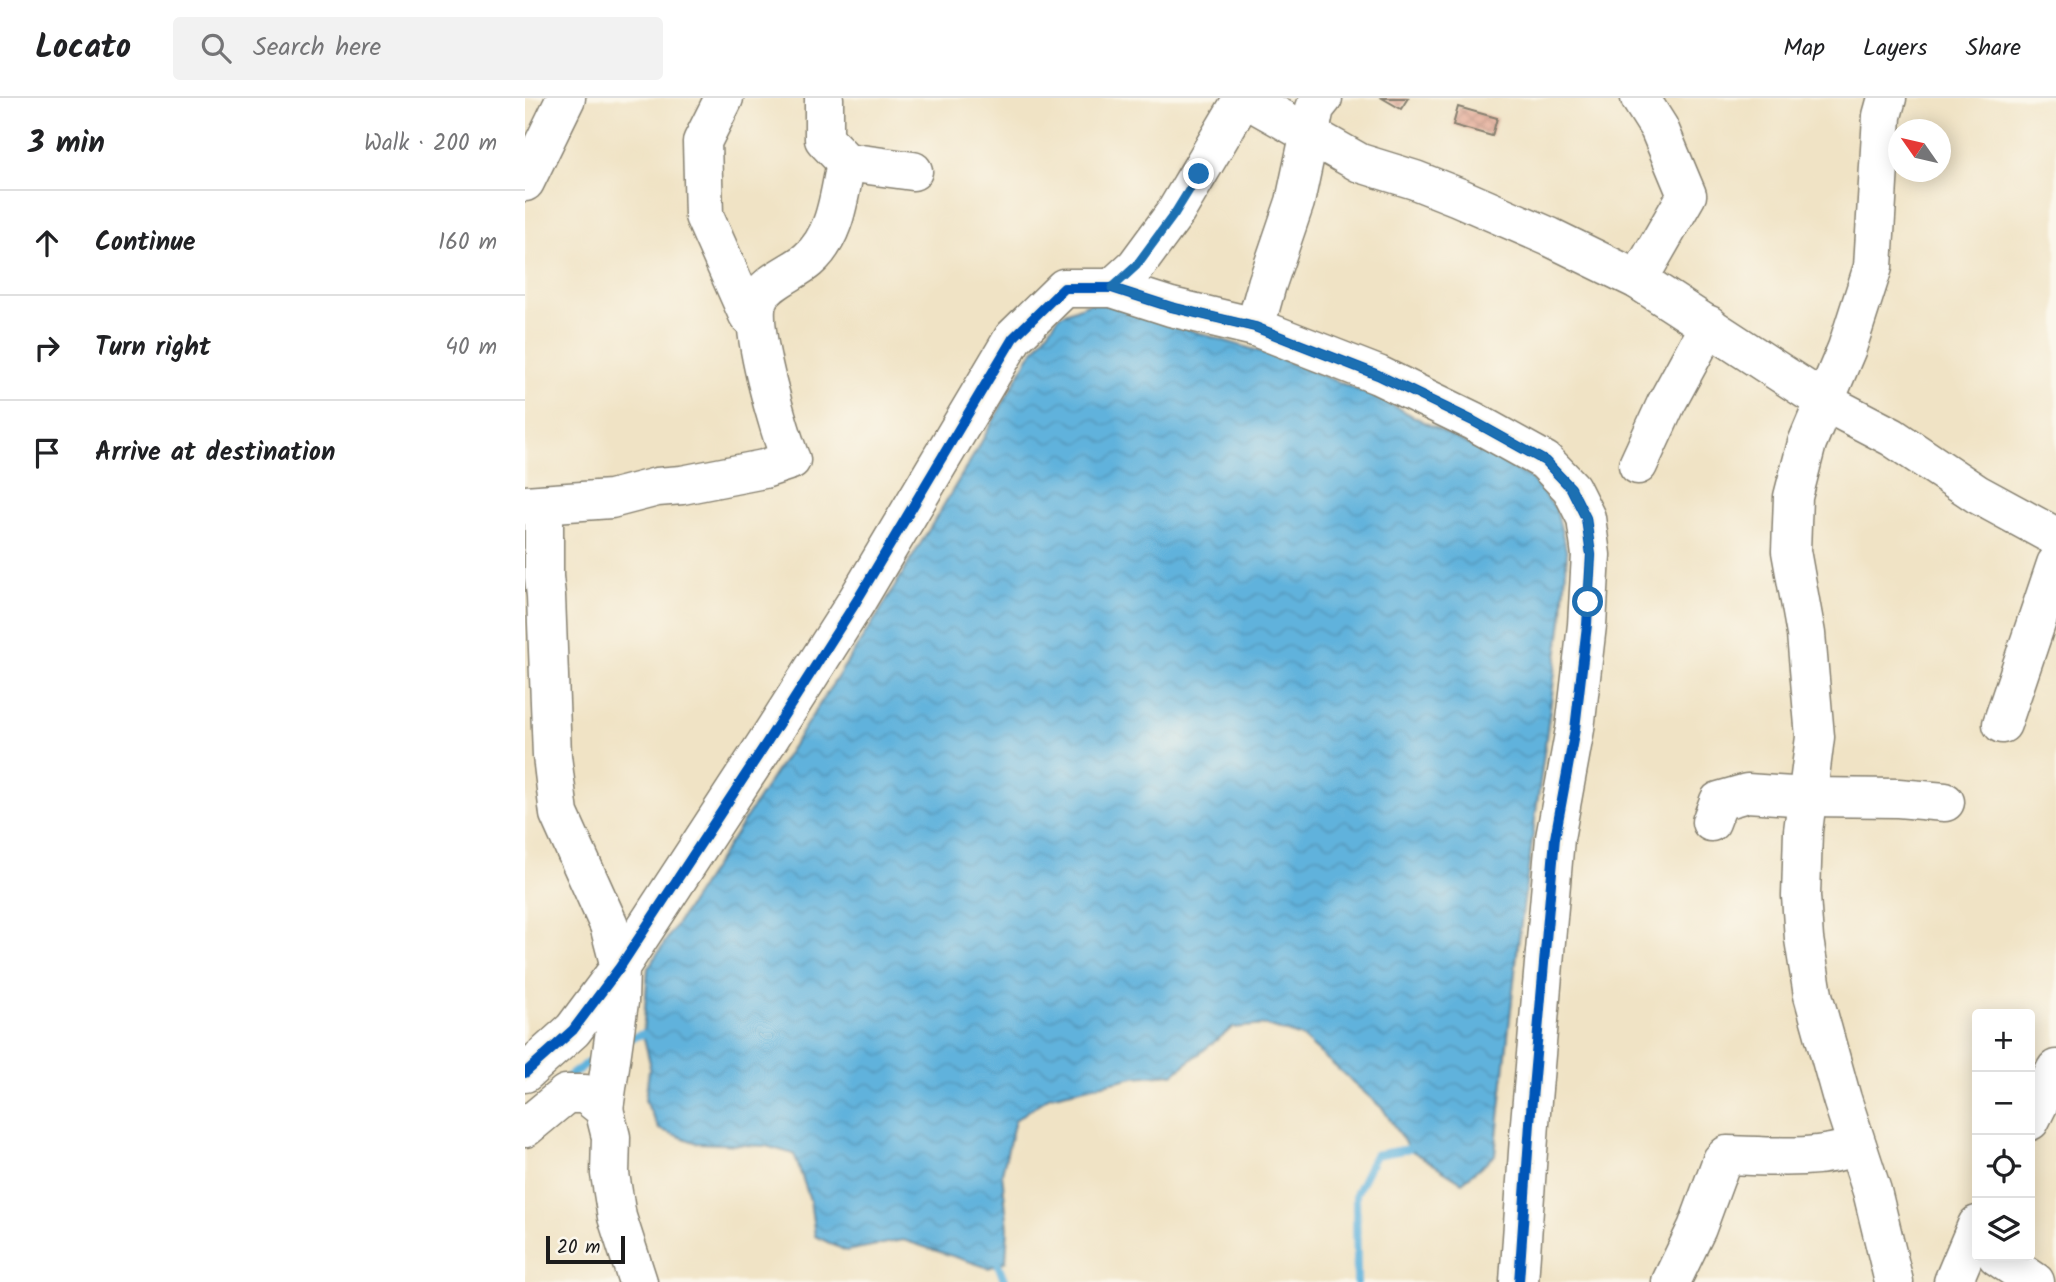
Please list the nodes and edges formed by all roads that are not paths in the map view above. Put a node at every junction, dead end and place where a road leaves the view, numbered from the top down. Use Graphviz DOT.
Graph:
graph roads {
  1 [pos="565,98"];
  2 [pos="723,98"];
  3 [pos="824,98"];
  4 [pos="1244,98"];
  5 [pos="1323,98"];
  6 [pos="1640,98"];
  7 [pos="1887,98"];
  8 [pos="1309,135"];
  9 [pos="846,162"];
  10 [pos="913,170"];
  11 [pos="525,182"];
  12 [pos="1638,281"];
  13 [pos="1112,288"];
  14 [pos="755,320"];
  15 [pos="1709,325"];
  16 [pos="1255,327"];
  17 [pos="1825,402"];
  18 [pos="1638,465"];
  19 [pos="535,504"];
  20 [pos="2056,537"];
  21 [pos="2056,564"];
  22 [pos="2002,724"];
  23 [pos="1808,796"];
  24 [pos="1945,802"];
  25 [pos="1711,821"];
  26 [pos="620,967"];
  27 [pos="2056,1069"];
  28 [pos="525,1073"];
  29 [pos="604,1109"];
  30 [pos="2035,1111"];
  31 [pos="525,1128"];
  32 [pos="1857,1146"];
  33 [pos="1972,1254"];
  34 [pos="2008,1261"];
  35 [pos="638,1282"];
  36 [pos="1519,1282"];
  37 [pos="1671,1282"];
  38 [pos="1894,1282"];
  39 [pos="1953,1282"];
  40 [pos="2035,1282"];
  1 -- 11 [label="street"];
  2 -- 14 [label="street"];
  3 -- 9 [label="street"];
  4 -- 8 [label="street"];
  4 -- 13 [label="street"];
  5 -- 8 [label="street"];
  6 -- 12 [label="street"];
  7 -- 17 [label="street"];
  8 -- 12 [label="street"];
  8 -- 16 [label="street"];
  9 -- 10 [label="street"];
  9 -- 14 [label="street"];
  12 -- 15 [label="street"];
  13 -- 16 [label="street"];
  13 -- 26 [label="street"];
  14 -- 19 [label="street"];
  15 -- 17 [label="street"];
  15 -- 18 [label="street"];
  16 -- 36 [label="street"];
  17 -- 20 [label="street"];
  17 -- 23 [label="street"];
  19 -- 26 [label="street"];
  21 -- 22 [label="street"];
  23 -- 24 [label="street"];
  23 -- 25 [label="street"];
  23 -- 32 [label="street"];
  26 -- 28 [label="street"];
  26 -- 29 [label="street"];
  27 -- 30 [label="street"];
  29 -- 31 [label="street"];
  29 -- 35 [label="street"];
  32 -- 37 [label="street"];
  32 -- 38 [label="street"];
  33 -- 39 [label="street"];
  34 -- 40 [label="street"];
}
